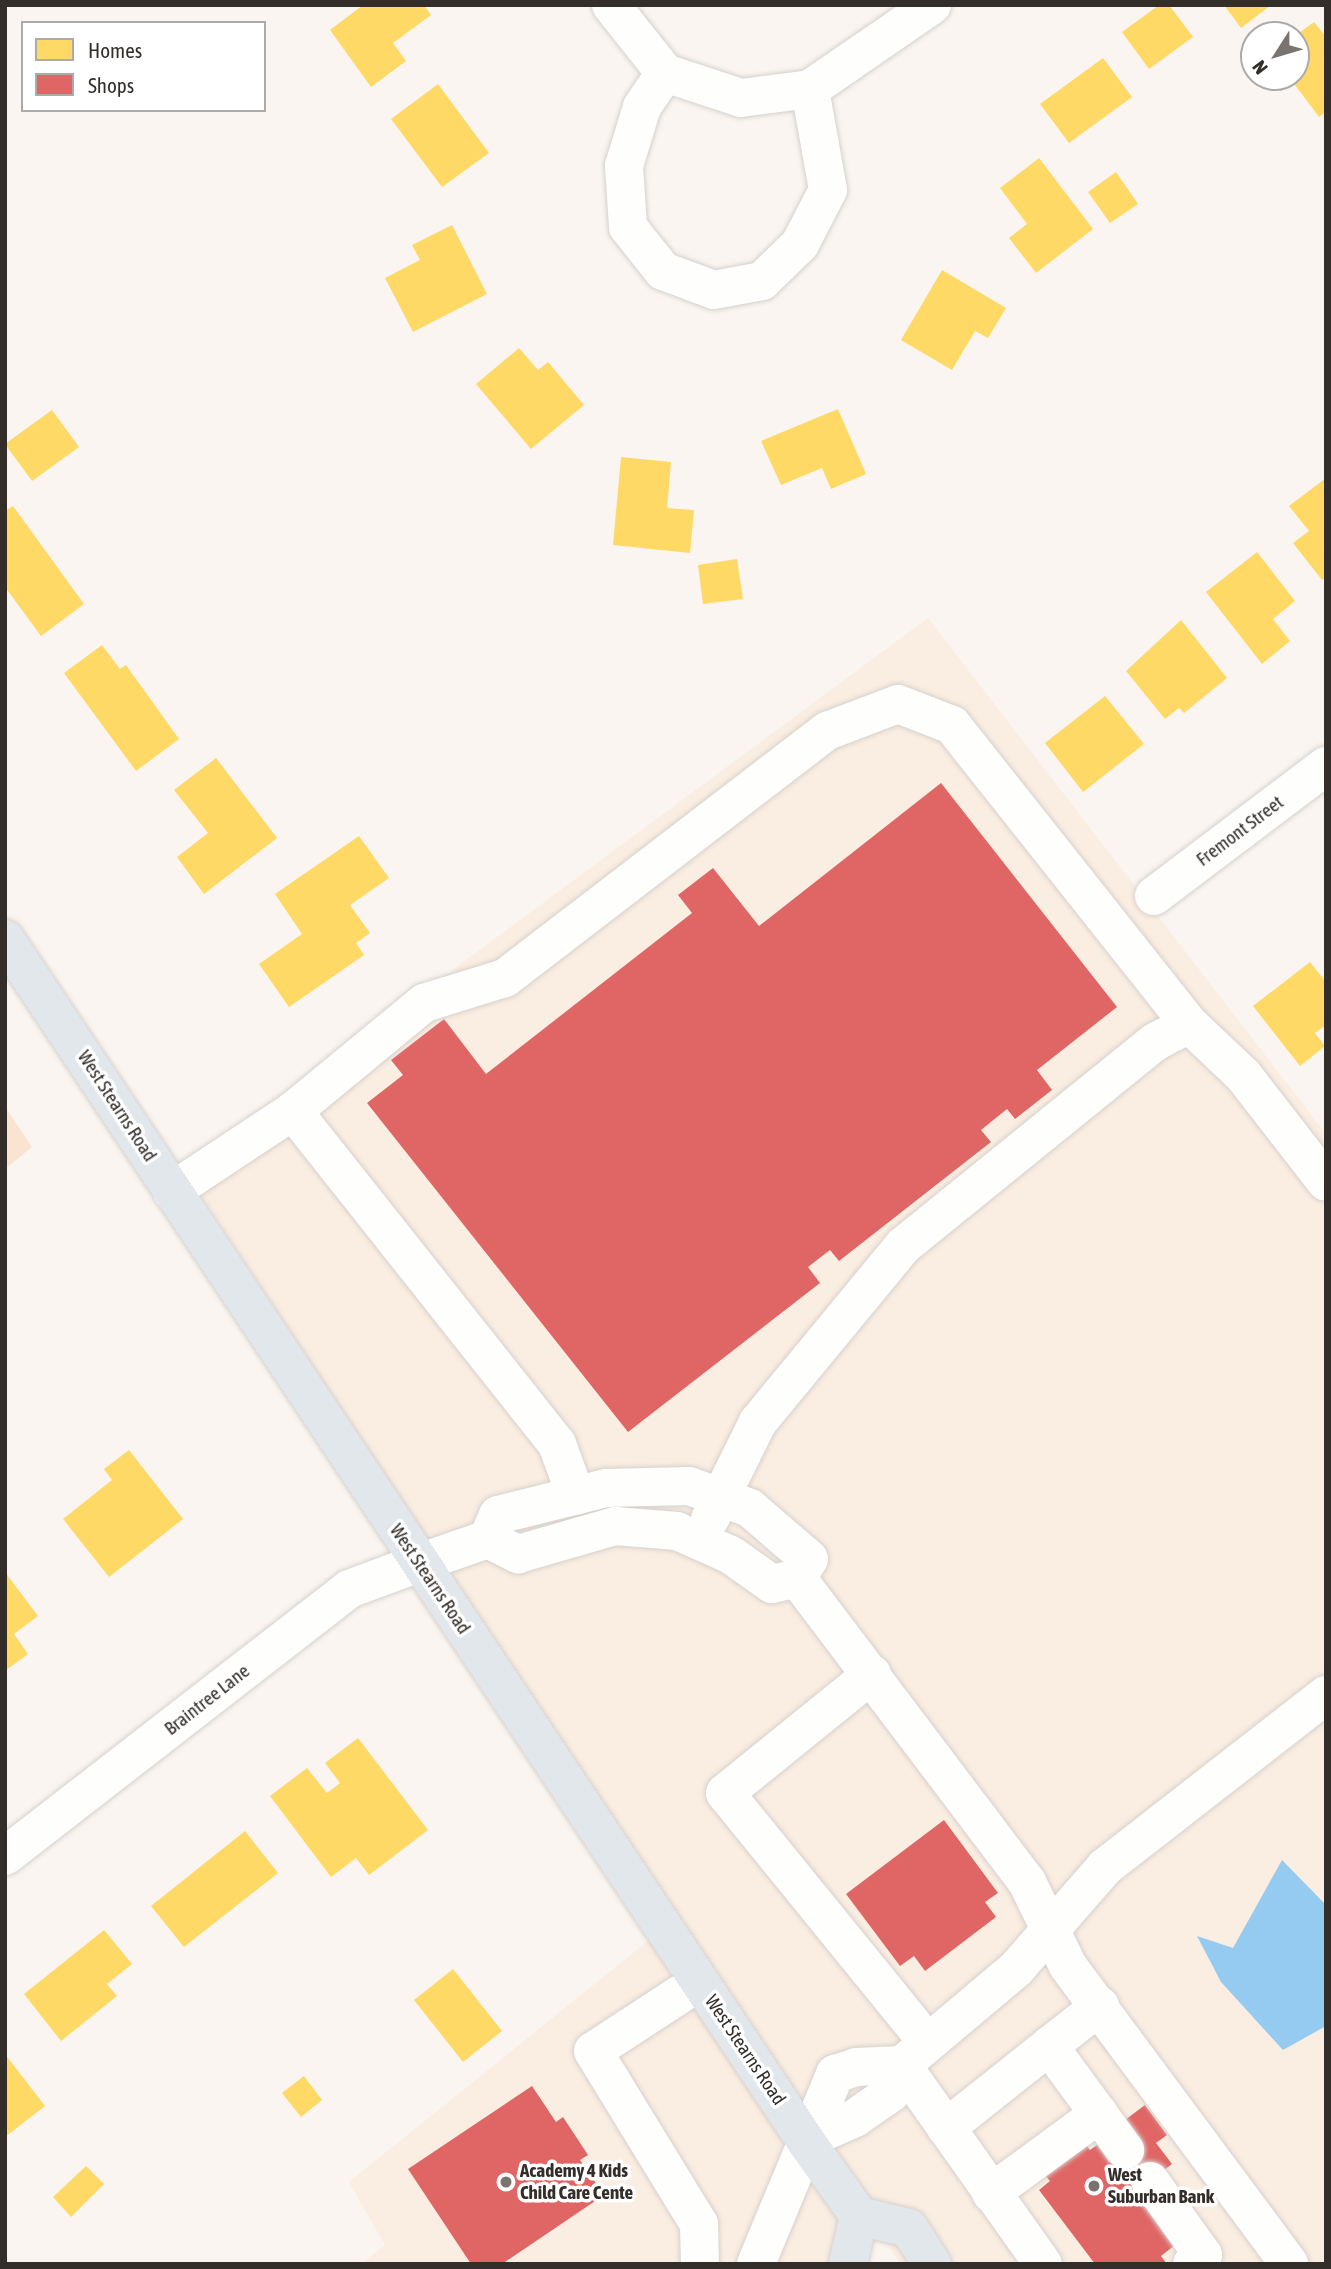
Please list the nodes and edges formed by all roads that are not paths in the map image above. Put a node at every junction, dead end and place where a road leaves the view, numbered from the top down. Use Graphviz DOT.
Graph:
graph roads {
  1 [pos="611,5"];
  2 [pos="932,5"];
  3 [pos="665,73"];
  4 [pos="810,89"];
  5 [pos="1326,766"];
  6 [pos="1154,896"];
  7 [pos="5,939"];
  8 [pos="1189,1024"];
  9 [pos="293,1111"];
  10 [pos="1326,1182"];
  11 [pos="172,1191"];
  12 [pos="720,1495"];
  13 [pos="576,1496"];
  14 [pos="488,1539"];
  15 [pos="701,1541"];
  16 [pos="419,1563"];
  17 [pos="797,1578"];
  18 [pos="872,1674"];
  19 [pos="1326,1695"];
  20 [pos="5,1856"];
  21 [pos="1050,1932"];
  22 [pos="699,1982"];
  23 [pos="1100,2006"];
  24 [pos="1049,2046"];
  25 [pos="914,2054"];
  26 [pos="1098,2114"];
  27 [pos="946,2128"];
  28 [pos="805,2140"];
  29 [pos="1125,2150"];
  30 [pos="1150,2181"];
  31 [pos="999,2205"];
  32 [pos="859,2216"];
  33 [pos="700,2264"];
  34 [pos="756,2264"];
  35 [pos="827,2264"];
  36 [pos="848,2264"];
  37 [pos="932,2264"];
  38 [pos="1043,2264"];
  39 [pos="1192,2264"];
  40 [pos="1289,2264"];
  1 -- 3 [label="street"];
  2 -- 4 [label="street"];
  3 -- 4 [label="street"];
  3 -- 4 [label="street"];
  5 -- 6 [label="street, Fremont Street"];
  7 -- 11 [label="main road, West Stearns Road"];
  8 -- 9 [label="street"];
  8 -- 10 [label="street"];
  8 -- 12 [label="street"];
  9 -- 11 [label="street"];
  9 -- 13 [label="street"];
  11 -- 16 [label="main road, West Stearns Road"];
  12 -- 13 [label="street"];
  12 -- 15 [label="street"];
  12 -- 17 [label="street"];
  13 -- 14 [label="street"];
  14 -- 15 [label="street"];
  14 -- 16 [label="street, Braintree Lane"];
  15 -- 17 [label="street"];
  16 -- 20 [label="street, Braintree Lane"];
  16 -- 22 [label="main road, West Stearns Road"];
  17 -- 18 [label="street"];
  18 -- 21 [label="street"];
  18 -- 25 [label="street"];
  19 -- 21 [label="street"];
  21 -- 23 [label="street"];
  21 -- 25 [label="street"];
  22 -- 28 [label="main road, West Stearns Road"];
  22 -- 33 [label="street"];
  23 -- 24 [label="street"];
  23 -- 40 [label="street"];
  24 -- 26 [label="street"];
  24 -- 27 [label="street"];
  25 -- 27 [label="street"];
  25 -- 28 [label="street"];
  26 -- 29 [label="street"];
  26 -- 31 [label="street"];
  27 -- 31 [label="street"];
  28 -- 32 [label="main road, West Stearns Road"];
  28 -- 34 [label="street"];
  30 -- 39 [label="street"];
  31 -- 38 [label="street"];
  32 -- 35 [label="street"];
  32 -- 36 [label="main road"];
  32 -- 37 [label="main road"];
}
